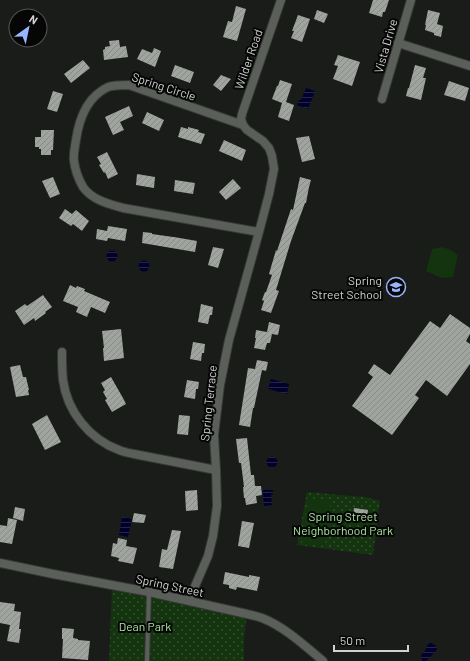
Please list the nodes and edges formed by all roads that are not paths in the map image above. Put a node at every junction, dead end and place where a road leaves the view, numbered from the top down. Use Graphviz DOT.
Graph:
graph roads {
  1 [pos="281,0"];
  2 [pos="411,0"];
  3 [pos="398,43"];
  4 [pos="470,66"];
  5 [pos="382,99"];
  6 [pos="243,125"];
  7 [pos="259,232"];
  8 [pos="62,352"];
  9 [pos="216,470"];
  10 [pos="0,563"];
  11 [pos="149,592"];
  12 [pos="189,600"];
  13 [pos="147,661"];
  14 [pos="323,661"];
  1 -- 6 [label="street, Wilder Road"];
  2 -- 3 [label="street, Vista Drive"];
  3 -- 4 [label="street"];
  3 -- 5 [label="street, Vista Drive"];
  6 -- 7 [label="street, Spring Circle"];
  6 -- 7 [label="street, Spring Circle"];
  7 -- 9 [label="street, Spring Terrace"];
  8 -- 9 [label="street"];
  9 -- 12 [label="street, Spring Terrace"];
  10 -- 11 [label="street, Spring Street"];
  11 -- 12 [label="street, Spring Street"];
  11 -- 13 [label="lane"];
  12 -- 14 [label="street, Spring Street"];
}
